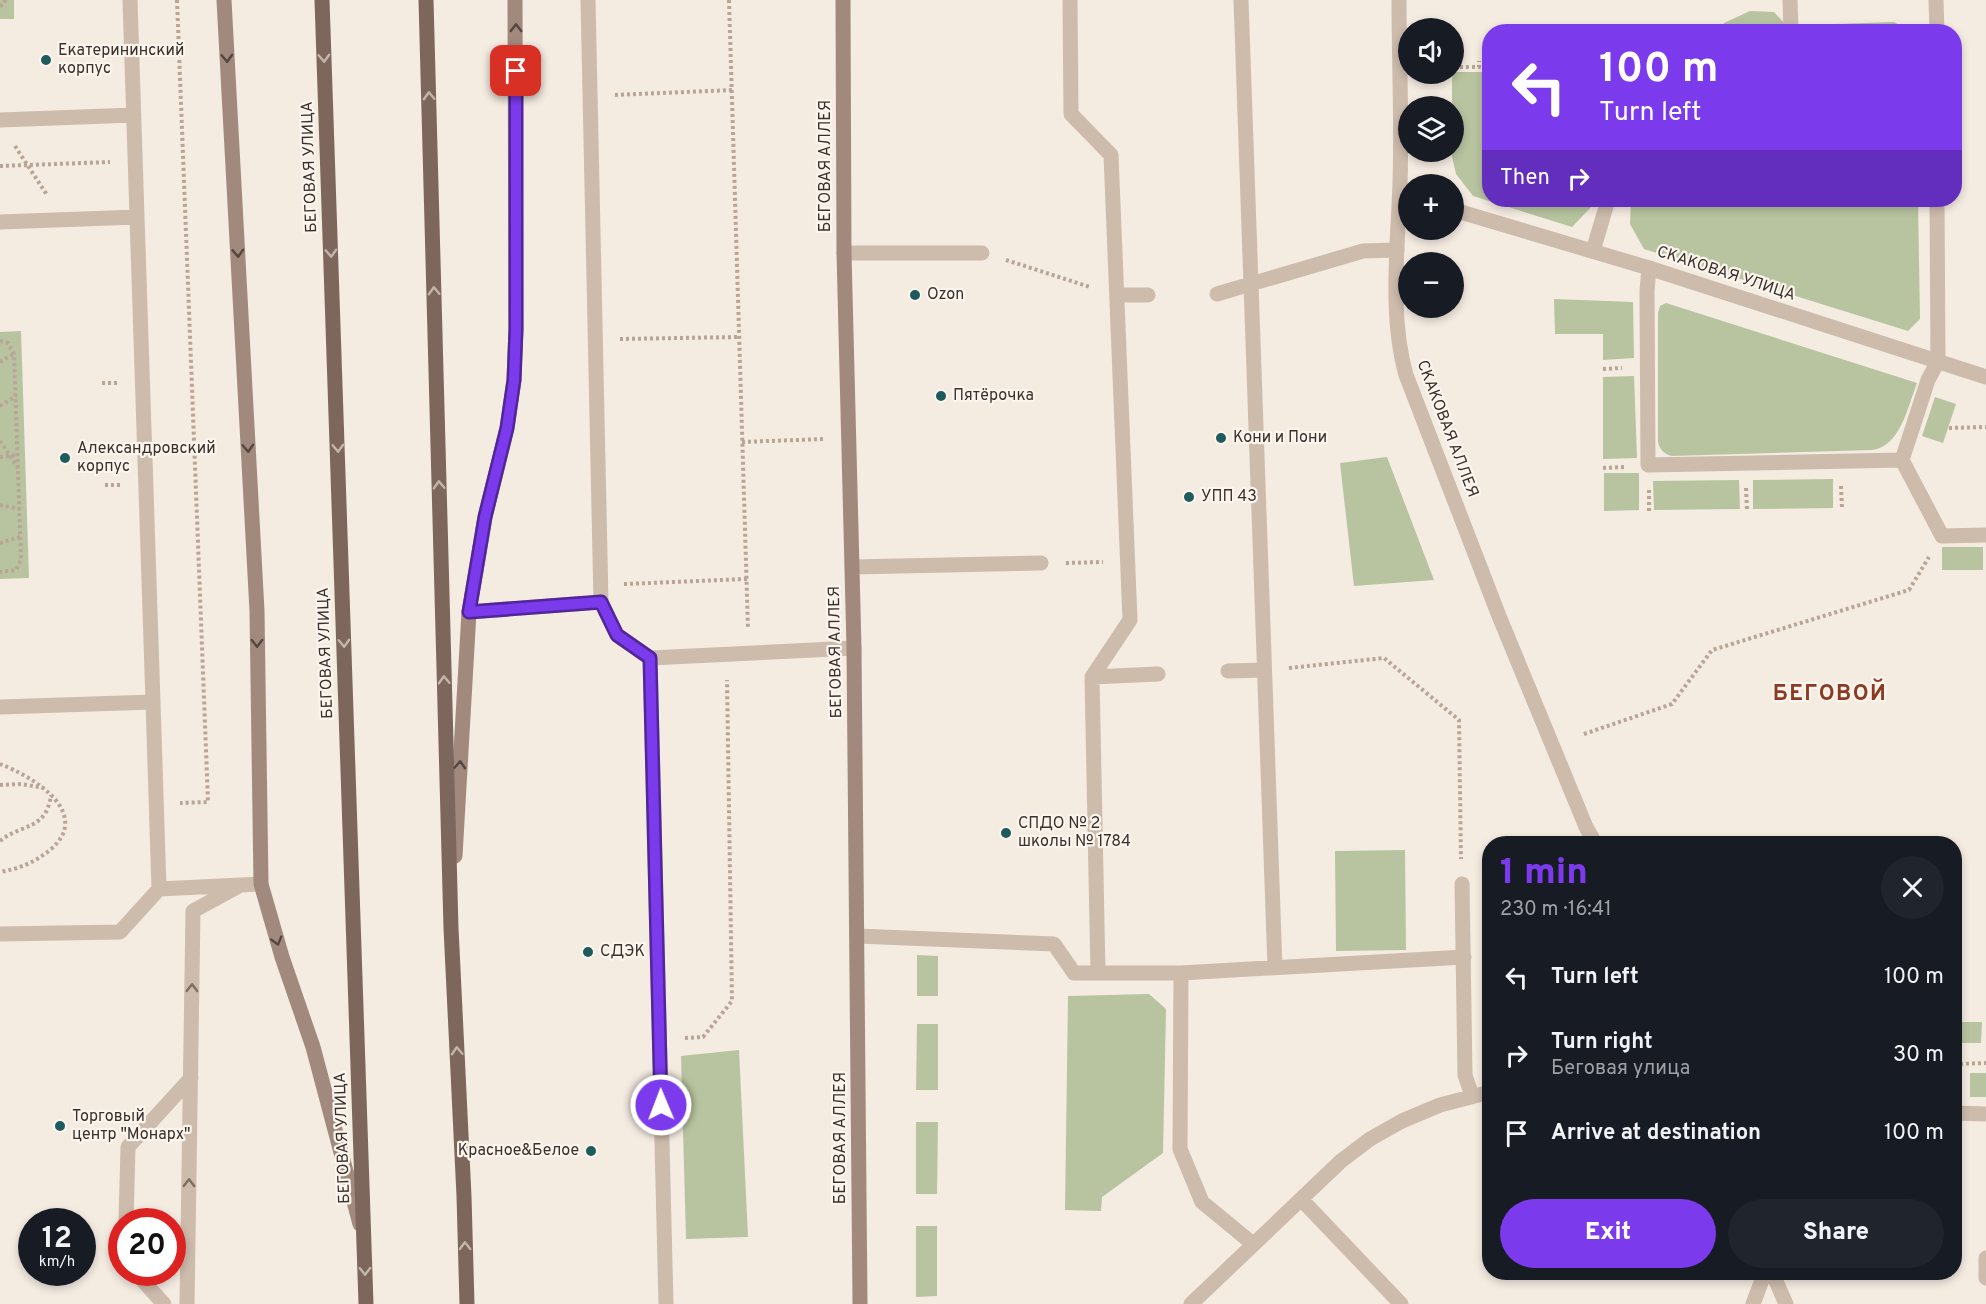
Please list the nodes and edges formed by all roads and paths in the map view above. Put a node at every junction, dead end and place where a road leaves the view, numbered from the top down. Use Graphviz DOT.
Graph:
graph roads {
  1 [pos="5,0"];
  2 [pos="130,0"];
  3 [pos="177,0"];
  4 [pos="224,0"];
  5 [pos="322,0"];
  6 [pos="426,0"];
  7 [pos="516,0"];
  8 [pos="588,0"];
  9 [pos="729,0"];
  10 [pos="843,0"];
  11 [pos="1070,0"];
  12 [pos="1241,0"];
  13 [pos="1399,0"];
  14 [pos="1791,0"];
  15 [pos="1936,0"];
  16 [pos="0,6"];
  17 [pos="1791,24"];
  18 [pos="1936,24"];
  19 [pos="1479,60"];
  20 [pos="1464,67"];
  21 [pos="732,90"];
  22 [pos="590,96"];
  23 [pos="134,116"];
  24 [pos="0,120"];
  25 [pos="11,139"];
  26 [pos="135,161"];
  27 [pos="27,165"];
  28 [pos="0,166"];
  29 [pos="1404,174"];
  30 [pos="1606,207"];
  31 [pos="1938,207"];
  32 [pos="1464,213"];
  33 [pos="137,217"];
  34 [pos="62,219"];
  35 [pos="0,222"];
  36 [pos="1398,240"];
  37 [pos="1397,250"];
  38 [pos="1593,251"];
  39 [pos="844,252"];
  40 [pos="982,253"];
  41 [pos="1649,268"];
  42 [pos="1251,282"];
  43 [pos="1217,294"];
  44 [pos="1118,295"];
  45 [pos="1148,295"];
  46 [pos="740,337"];
  47 [pos="595,340"];
  48 [pos="0,341"];
  49 [pos="14,354"];
  50 [pos="1938,361"];
  51 [pos="0,362"];
  52 [pos="1986,377"];
  53 [pos="23,386"];
  54 [pos="16,387"];
  55 [pos="16,396"];
  56 [pos="0,406"];
  57 [pos="1986,427"];
  58 [pos="1949,428"];
  59 [pos="824,438"];
  60 [pos="0,441"];
  61 [pos="742,442"];
  62 [pos="18,455"];
  63 [pos="10,456"];
  64 [pos="0,457"];
  65 [pos="1902,460"];
  66 [pos="18,469"];
  67 [pos="19,488"];
  68 [pos="27,488"];
  69 [pos="0,505"];
  70 [pos="20,509"];
  71 [pos="1986,535"];
  72 [pos="1942,536"];
  73 [pos="20,537"];
  74 [pos="0,543"];
  75 [pos="1128,562"];
  76 [pos="1041,563"];
  77 [pos="852,567"];
  78 [pos="0,572"];
  79 [pos="747,579"];
  80 [pos="601,585"];
  81 [pos="601,602"];
  82 [pos="469,612"];
  83 [pos="854,648"];
  84 [pos="749,653"];
  85 [pos="650,658"];
  86 [pos="1264,670"];
  87 [pos="1228,671"];
  88 [pos="1158,674"];
  89 [pos="1092,677"];
  90 [pos="153,702"];
  91 [pos="0,707"];
  92 [pos="1584,734"];
  93 [pos="0,764"];
  94 [pos="0,785"];
  95 [pos="45,789"];
  96 [pos="51,795"];
  97 [pos="156,804"];
  98 [pos="1591,836"];
  99 [pos="0,841"];
  100 [pos="0,872"];
  101 [pos="261,884"];
  102 [pos="1462,884"];
  103 [pos="239,886"];
  104 [pos="159,889"];
  105 [pos="451,928"];
  106 [pos="0,934"];
  107 [pos="857,936"];
  108 [pos="1464,957"];
  109 [pos="1275,968"];
  110 [pos="1181,972"];
  111 [pos="1098,973"];
  112 [pos="703,1037"];
  113 [pos="1986,1063"];
  114 [pos="1962,1064"];
  115 [pos="190,1078"];
  116 [pos="1482,1094"];
  117 [pos="1472,1096"];
  118 [pos="1962,1113"];
  119 [pos="1986,1114"];
  120 [pos="1301,1199"];
  121 [pos="126,1208"];
  122 [pos="364,1238"];
  123 [pos="1253,1244"];
  124 [pos="1986,1258"];
  125 [pos="1986,1278"];
  126 [pos="1762,1280"];
  127 [pos="1776,1280"];
  128 [pos="148,1286"];
  129 [pos="164,1304"];
  130 [pos="187,1304"];
  131 [pos="366,1304"];
  132 [pos="467,1304"];
  133 [pos="666,1304"];
  134 [pos="860,1304"];
  135 [pos="1191,1304"];
  136 [pos="1401,1304"];
  137 [pos="1753,1304"];
  138 [pos="1786,1304"];
  1 -- 16 [label="path"];
  2 -- 23 [label="street"];
  3 -- 97 [label="path"];
  4 -- 101 [label="main road, one-way"];
  5 -- 122 [label="main road, БЕГОВАЯ УЛИЦА, one-way"];
  105 -- 6 [label="main road, one-way"];
  82 -- 7 [label="main road, one-way"];
  8 -- 22 [label="street"];
  9 -- 21 [label="path"];
  10 -- 39 [label="main road, БЕГОВАЯ АЛЛЕЯ"];
  11 -- 44 [label="street"];
  12 -- 42 [label="street"];
  13 -- 29 [label="street, СКАКОВАЯ АЛЛЕЯ"];
  14 -- 17 [label="street"];
  15 -- 18 [label="street"];
  19 -- 20 [label="path"];
  21 -- 22 [label="path"];
  21 -- 46 [label="path"];
  22 -- 47 [label="street"];
  23 -- 24 [label="street"];
  23 -- 26 [label="street"];
  25 -- 27 [label="path"];
  26 -- 27 [label="path"];
  26 -- 33 [label="street"];
  27 -- 28 [label="path"];
  27 -- 34 [label="path"];
  30 -- 38 [label="street"];
  31 -- 50 [label="street"];
  32 -- 38 [label="street, СКАКОВАЯ УЛИЦА"];
  33 -- 34 [label="street"];
  33 -- 90 [label="street"];
  34 -- 35 [label="street"];
  36 -- 37 [label="street, СКАКОВАЯ АЛЛЕЯ"];
  37 -- 42 [label="street"];
  37 -- 98 [label="street, СКАКОВАЯ АЛЛЕЯ"];
  38 -- 41 [label="street, СКАКОВАЯ УЛИЦА"];
  39 -- 40 [label="street"];
  39 -- 77 [label="main road, БЕГОВАЯ АЛЛЕЯ"];
  40 -- 44 [label="path"];
  41 -- 50 [label="street, СКАКОВАЯ УЛИЦА"];
  41 -- 65 [label="street"];
  42 -- 43 [label="street"];
  42 -- 86 [label="street"];
  44 -- 45 [label="street"];
  44 -- 75 [label="street"];
  46 -- 47 [label="path"];
  46 -- 61 [label="path"];
  47 -- 80 [label="street"];
  48 -- 49 [label="path"];
  49 -- 51 [label="path"];
  49 -- 54 [label="path"];
  50 -- 52 [label="street, СКАКОВАЯ УЛИЦА"];
  50 -- 65 [label="street"];
  53 -- 54 [label="path"];
  54 -- 55 [label="path"];
  55 -- 56 [label="path"];
  55 -- 62 [label="path"];
  57 -- 58 [label="path"];
  59 -- 61 [label="path"];
  60 -- 63 [label="path"];
  61 -- 79 [label="path"];
  62 -- 63 [label="path"];
  62 -- 66 [label="path"];
  63 -- 64 [label="path"];
  63 -- 66 [label="path"];
  65 -- 72 [label="street"];
  66 -- 67 [label="path"];
  67 -- 68 [label="path"];
  67 -- 70 [label="path"];
  69 -- 70 [label="path"];
  70 -- 73 [label="path"];
  71 -- 72 [label="street"];
  72 -- 92 [label="path"];
  73 -- 74 [label="path"];
  73 -- 78 [label="path"];
  75 -- 76 [label="path"];
  75 -- 89 [label="street"];
  76 -- 77 [label="street"];
  77 -- 83 [label="main road, БЕГОВАЯ АЛЛЕЯ"];
  79 -- 80 [label="path"];
  79 -- 84 [label="path"];
  80 -- 81 [label="street"];
  81 -- 82 [label="street"];
  81 -- 85 [label="street"];
  105 -- 82 [label="main road, one-way"];
  83 -- 84 [label="street"];
  83 -- 107 [label="main road, БЕГОВАЯ АЛЛЕЯ"];
  84 -- 85 [label="street"];
  84 -- 112 [label="path"];
  85 -- 133 [label="street"];
  86 -- 87 [label="street"];
  86 -- 102 [label="path"];
  86 -- 109 [label="street"];
  88 -- 89 [label="street"];
  89 -- 111 [label="street"];
  90 -- 91 [label="street"];
  90 -- 97 [label="street"];
  93 -- 95 [label="path"];
  94 -- 95 [label="path"];
  95 -- 96 [label="path"];
  96 -- 99 [label="path"];
  96 -- 100 [label="path"];
  97 -- 104 [label="street"];
  101 -- 103 [label="street"];
  101 -- 122 [label="main road, one-way"];
  102 -- 108 [label="street"];
  103 -- 104 [label="street"];
  115 -- 103 [label="street, one-way"];
  104 -- 106 [label="street"];
  132 -- 105 [label="main road, one-way"];
  107 -- 111 [label="street"];
  107 -- 134 [label="main road, БЕГОВАЯ АЛЛЕЯ"];
  108 -- 109 [label="street"];
  108 -- 117 [label="street"];
  109 -- 110 [label="street"];
  110 -- 111 [label="street"];
  110 -- 123 [label="street"];
  113 -- 114 [label="path"];
  115 -- 121 [label="street"];
  130 -- 115 [label="street, one-way"];
  116 -- 117 [label="street"];
  117 -- 120 [label="street"];
  118 -- 119 [label="street"];
  120 -- 123 [label="street"];
  120 -- 136 [label="street"];
  122 -- 131 [label="main road, БЕГОВАЯ УЛИЦА, one-way"];
  123 -- 135 [label="street"];
  124 -- 125 [label="street"];
  126 -- 137 [label="street"];
  127 -- 138 [label="street"];
  128 -- 129 [label="street"];
}
